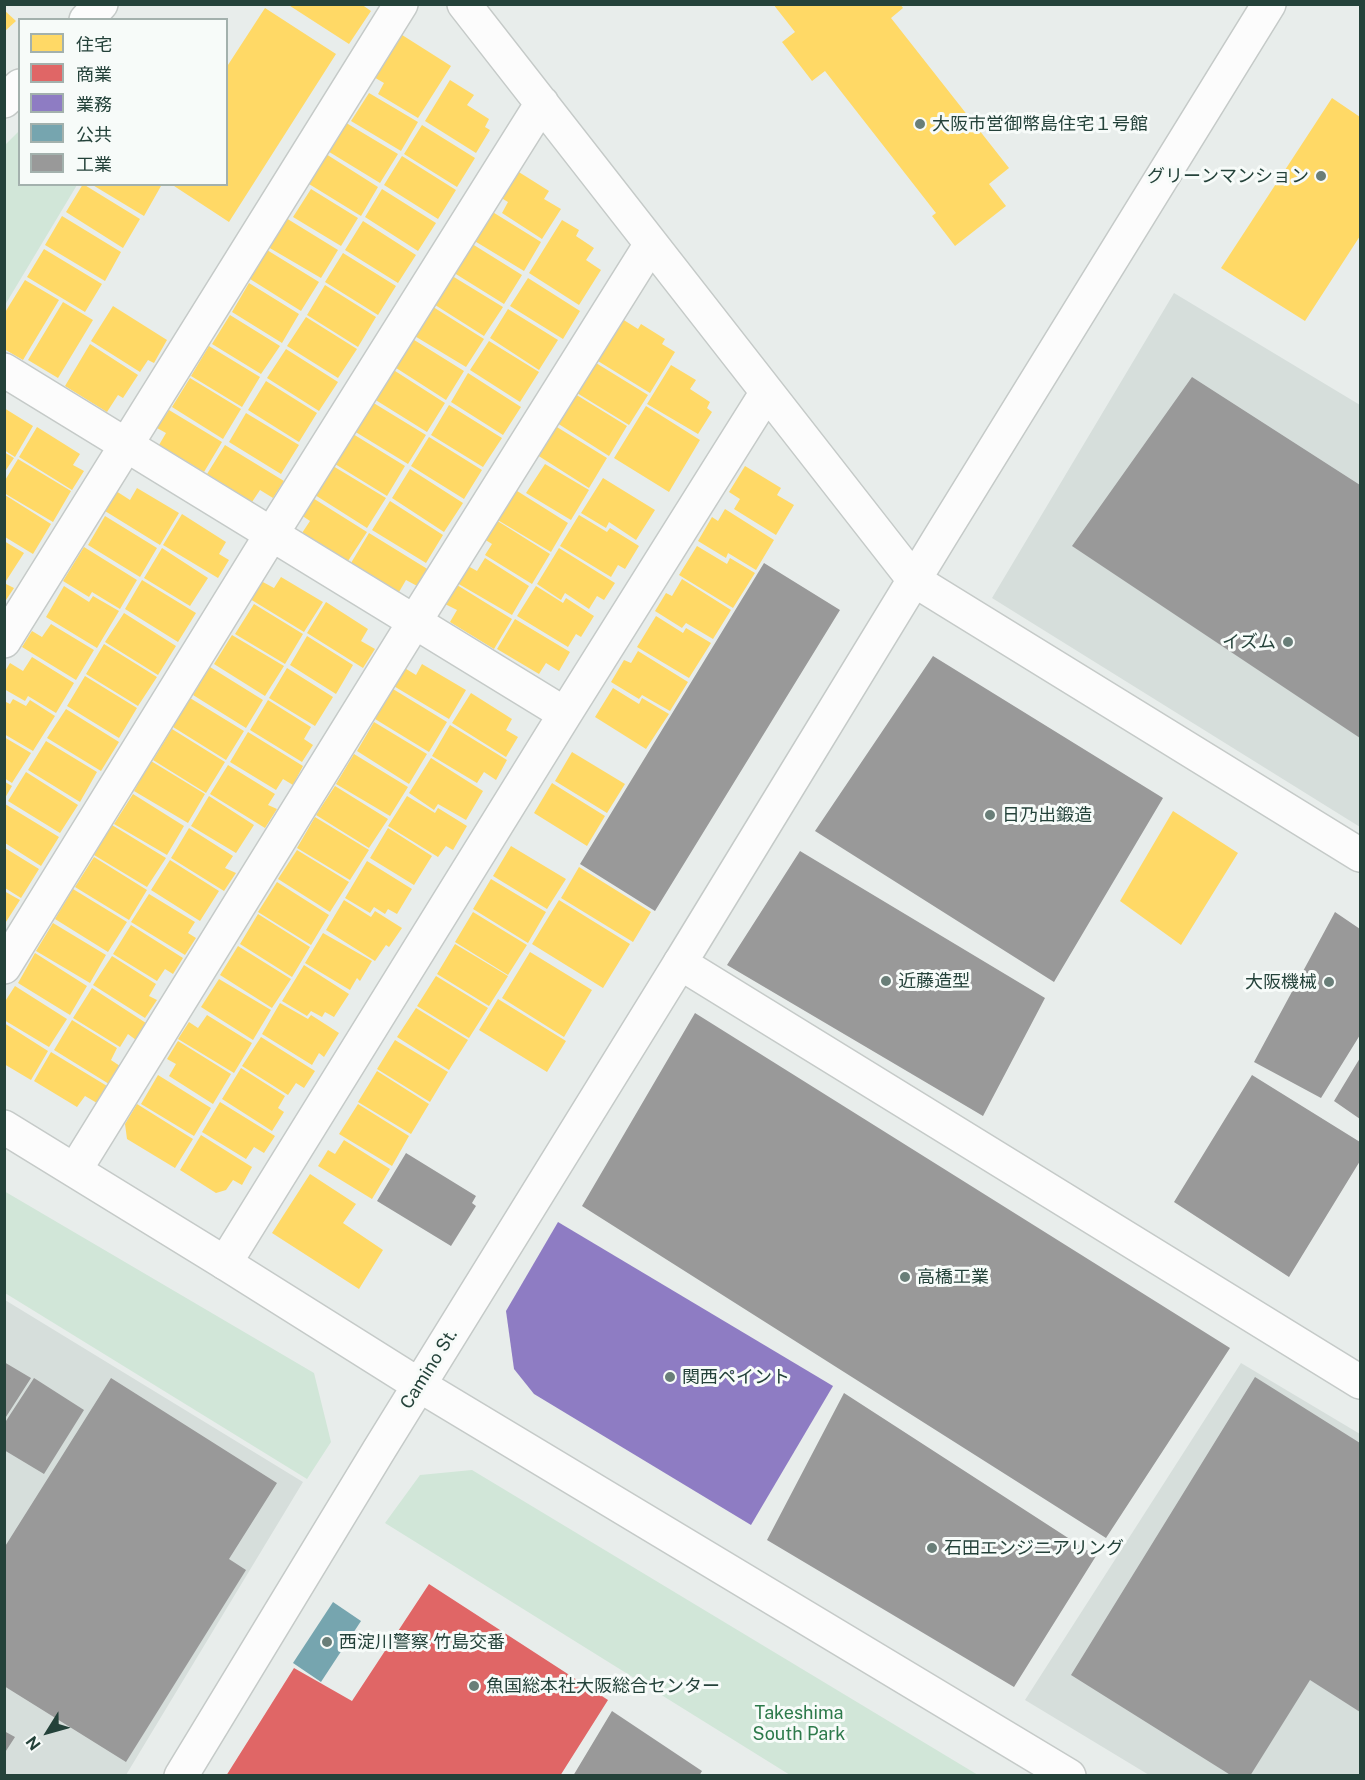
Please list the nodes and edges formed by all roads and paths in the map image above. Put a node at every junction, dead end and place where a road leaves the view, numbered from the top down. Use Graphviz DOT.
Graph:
graph roads {
  1 [pos="101,4"];
  2 [pos="401,4"];
  3 [pos="464,4"];
  4 [pos="1269,4"];
  5 [pos="88,18"];
  6 [pos="18,88"];
  7 [pos="4,101"];
  8 [pos="542,103"];
  9 [pos="651,244"];
  10 [pos="4,370"];
  11 [pos="767,392"];
  12 [pos="125,445"];
  13 [pos="271,535"];
  14 [pos="914,580"];
  15 [pos="415,621"];
  16 [pos="4,641"];
  17 [pos="565,714"];
  18 [pos="1360,855"];
  19 [pos="680,963"];
  20 [pos="4,966"];
  21 [pos="4,1127"];
  22 [pos="75,1170"];
  23 [pos="225,1263"];
  24 [pos="1360,1382"];
  25 [pos="419,1385"];
  26 [pos="181,1776"];
  27 [pos="1070,1776"];
  1 -- 5 [label="street"];
  2 -- 12 [label="street"];
  3 -- 8 [label="street"];
  4 -- 14 [label="street, Camino St."];
  6 -- 7 [label="street"];
  8 -- 9 [label="street"];
  8 -- 13 [label="street"];
  9 -- 11 [label="street"];
  9 -- 15 [label="street"];
  10 -- 12 [label="street"];
  11 -- 14 [label="street"];
  11 -- 17 [label="street"];
  12 -- 13 [label="street"];
  12 -- 16 [label="street"];
  13 -- 15 [label="street"];
  13 -- 20 [label="street"];
  14 -- 18 [label="street"];
  14 -- 19 [label="street, Camino St."];
  15 -- 17 [label="street"];
  15 -- 22 [label="street"];
  17 -- 23 [label="street"];
  19 -- 24 [label="street"];
  19 -- 25 [label="street, Camino St."];
  21 -- 22 [label="street"];
  22 -- 23 [label="street"];
  23 -- 25 [label="street"];
  25 -- 26 [label="street, Camino St."];
  25 -- 27 [label="street"];
}
